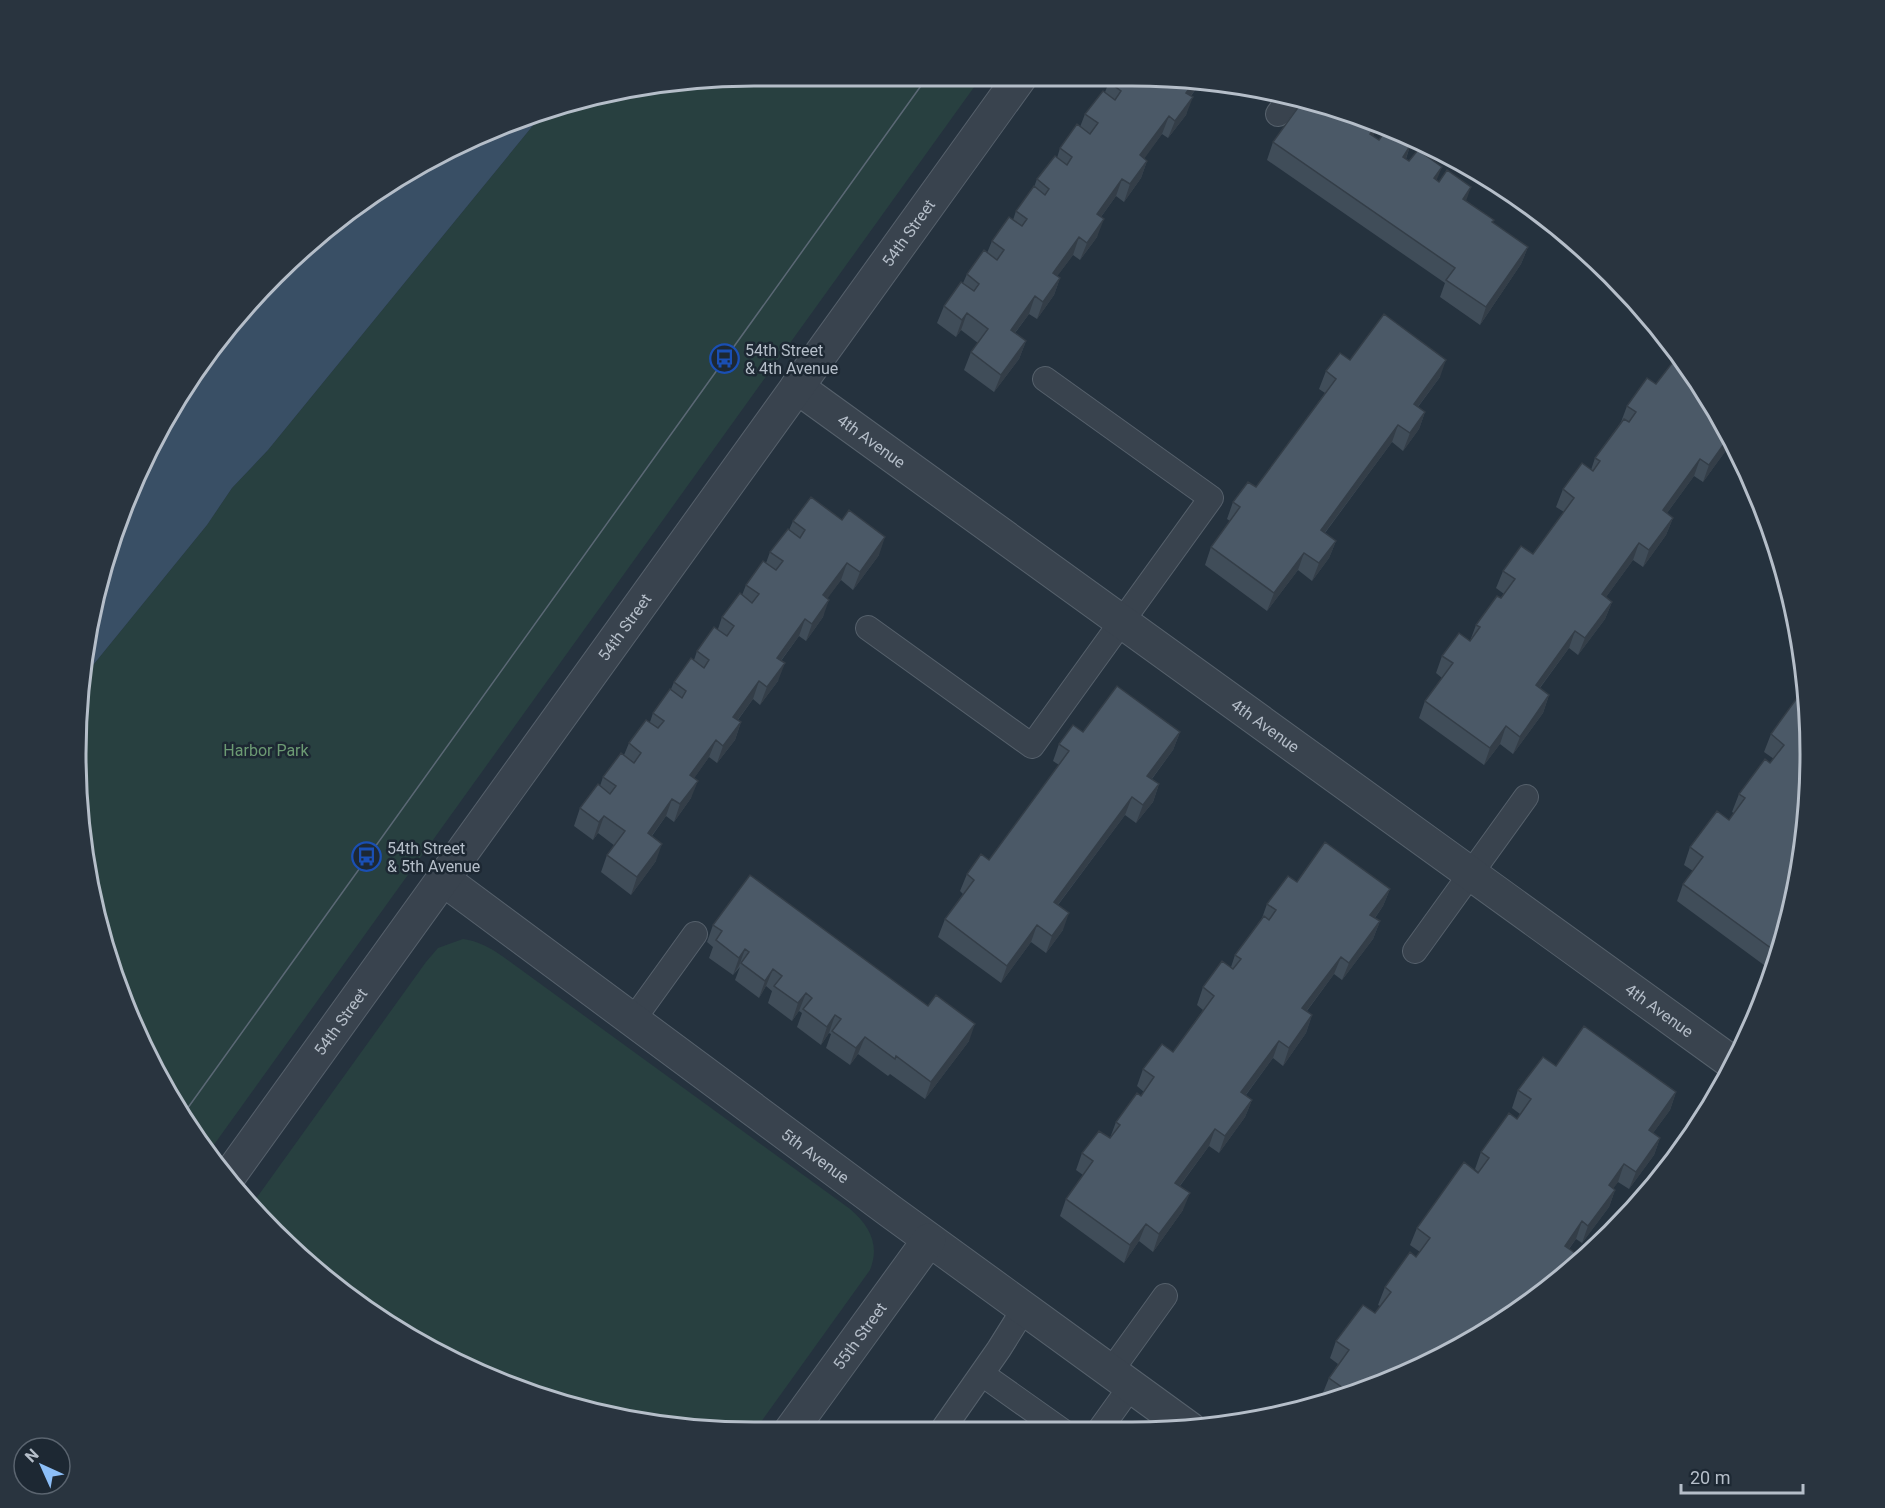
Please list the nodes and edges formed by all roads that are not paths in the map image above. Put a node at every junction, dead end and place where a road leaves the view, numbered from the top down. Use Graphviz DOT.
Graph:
graph roads {
  1 [pos="1014,86"];
  2 [pos="1045,379"];
  3 [pos="797,387"];
  4 [pos="1122,621"];
  5 [pos="868,628"];
  6 [pos="1526,797"];
  7 [pos="1471,874"];
  8 [pos="443,879"];
  9 [pos="695,934"];
  10 [pos="1415,951"];
  11 [pos="633,1020"];
  12 [pos="1726,1058"];
  13 [pos="232,1172"];
  14 [pos="929,1240"];
  15 [pos="1165,1296"];
  16 [pos="1024,1309"];
  17 [pos="982,1374"];
  18 [pos="1121,1379"];
  19 [pos="1179,1421"];
  20 [pos="797,1422"];
  21 [pos="948,1422"];
  22 [pos="1050,1422"];
  23 [pos="1102,1422"];
  1 -- 3 [label="street, 54th Street"];
  2 -- 4 [label="lane"];
  3 -- 4 [label="street, 4th Avenue"];
  3 -- 8 [label="street, 54th Street"];
  4 -- 5 [label="lane"];
  4 -- 7 [label="street, 4th Avenue"];
  6 -- 7 [label="lane"];
  7 -- 10 [label="lane"];
  7 -- 12 [label="street, 4th Avenue"];
  8 -- 11 [label="street, 5th Avenue"];
  8 -- 13 [label="street, 54th Street"];
  9 -- 11 [label="lane"];
  11 -- 14 [label="street, 5th Avenue"];
  14 -- 16 [label="street, 5th Avenue"];
  14 -- 20 [label="street, 55th Street"];
  15 -- 18 [label="lane"];
  16 -- 17 [label="lane"];
  16 -- 18 [label="street, 5th Avenue"];
  17 -- 21 [label="lane"];
  17 -- 22 [label="lane"];
  18 -- 19 [label="street, 5th Avenue"];
  18 -- 23 [label="lane"];
}
